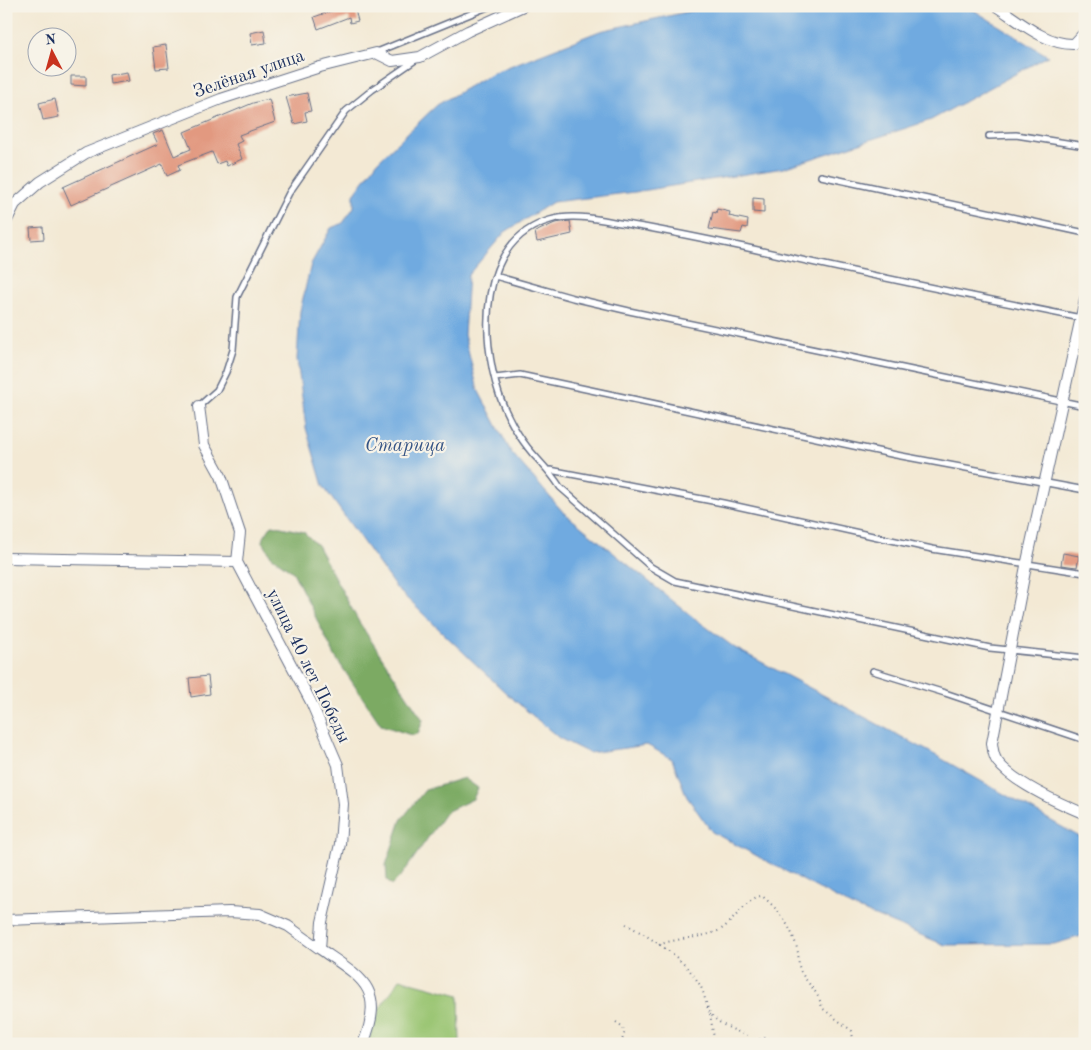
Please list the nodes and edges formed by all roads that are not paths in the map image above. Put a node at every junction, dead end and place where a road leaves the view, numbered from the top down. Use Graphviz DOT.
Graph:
graph roads {
  1 [pos="490,6"];
  2 [pos="523,6"];
  3 [pos="996,6"];
  4 [pos="1085,32"];
  5 [pos="376,53"];
  6 [pos="420,57"];
  7 [pos="989,136"];
  8 [pos="1085,146"];
  9 [pos="821,176"];
  10 [pos="6,197"];
  11 [pos="16,204"];
  12 [pos="6,222"];
  13 [pos="1085,233"];
  14 [pos="495,276"];
  15 [pos="1085,299"];
  16 [pos="1083,319"];
  17 [pos="496,378"];
  18 [pos="1062,400"];
  19 [pos="199,406"];
  20 [pos="1085,406"];
  21 [pos="550,470"];
  22 [pos="1045,483"];
  23 [pos="1085,490"];
  24 [pos="6,558"];
  25 [pos="236,562"];
  26 [pos="1026,566"];
  27 [pos="1085,573"];
  28 [pos="1009,649"];
  29 [pos="1085,658"];
  30 [pos="873,672"];
  31 [pos="996,710"];
  32 [pos="1085,740"];
  33 [pos="1085,814"];
  34 [pos="6,920"];
  35 [pos="320,949"];
  36 [pos="362,1044"];
  1 -- 5 [label="lane"];
  2 -- 6 [label="street"];
  3 -- 4 [label="street"];
  5 -- 6 [label="street"];
  5 -- 11 [label="street, Зелёная улица"];
  6 -- 19 [label="lane"];
  7 -- 8 [label="lane"];
  9 -- 13 [label="lane"];
  10 -- 11 [label="street"];
  11 -- 12 [label="street, Зелёная улица"];
  14 -- 16 [label="lane"];
  14 -- 17 [label="lane"];
  14 -- 18 [label="lane"];
  15 -- 16 [label="street"];
  16 -- 18 [label="street"];
  17 -- 21 [label="lane"];
  17 -- 22 [label="lane"];
  18 -- 20 [label="lane"];
  18 -- 22 [label="street"];
  19 -- 25 [label="street"];
  21 -- 26 [label="lane"];
  21 -- 28 [label="lane"];
  22 -- 23 [label="lane"];
  22 -- 26 [label="street"];
  24 -- 25 [label="street"];
  25 -- 35 [label="street, улица 40 лет Победы"];
  26 -- 27 [label="lane"];
  26 -- 28 [label="street"];
  28 -- 29 [label="lane"];
  28 -- 31 [label="street"];
  30 -- 31 [label="lane"];
  31 -- 32 [label="lane"];
  31 -- 33 [label="street"];
  34 -- 35 [label="street"];
  35 -- 36 [label="street"];
}
